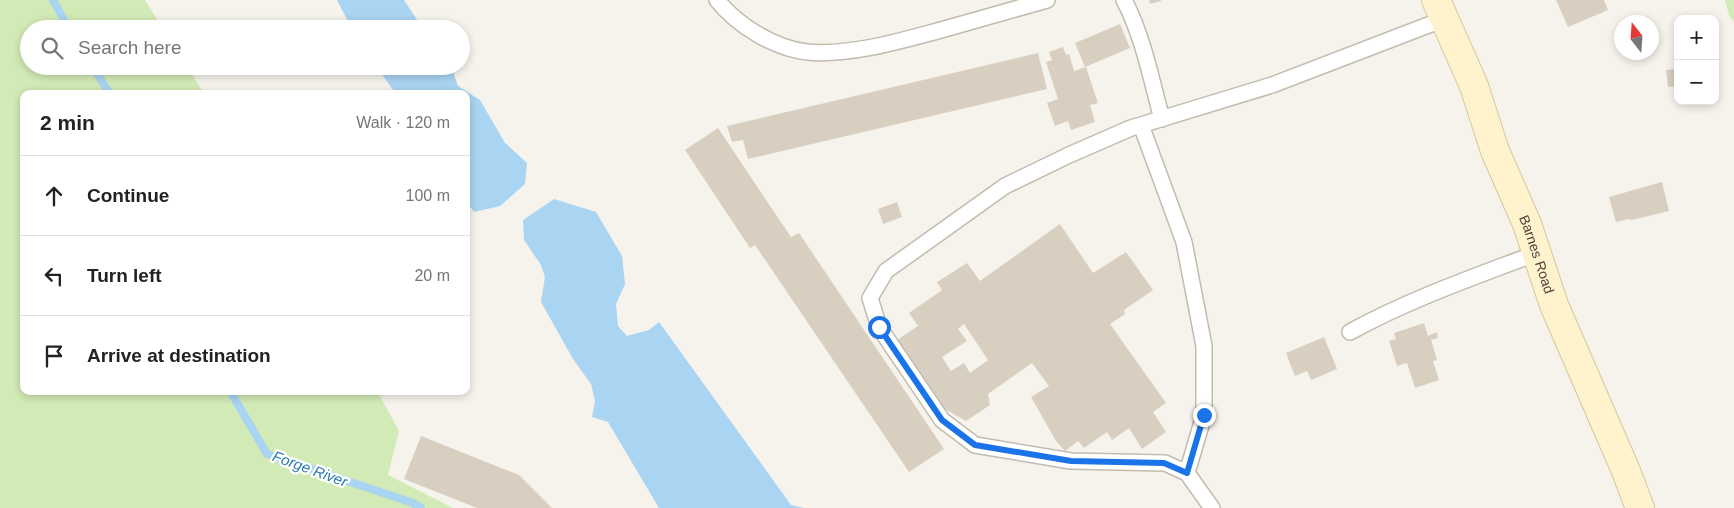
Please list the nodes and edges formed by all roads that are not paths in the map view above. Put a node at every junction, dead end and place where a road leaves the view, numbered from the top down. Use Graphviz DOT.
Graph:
graph roads {
  1 [pos="717,0"];
  2 [pos="1047,0"];
  3 [pos="1124,0"];
  4 [pos="1440,9"];
  5 [pos="1162,119"];
  6 [pos="1141,125"];
  7 [pos="1537,253"];
  8 [pos="1350,332"];
  9 [pos="1187,473"];
  10 [pos="1212,508"];
  11 [pos="1640,508"];
  1 -- 2 [label="lane"];
  3 -- 5 [label="lane"];
  4 -- 5 [label="lane"];
  4 -- 7 [label="street, Barnes Road"];
  5 -- 6 [label="lane"];
  6 -- 9 [label="lane"];
  6 -- 9 [label="lane"];
  7 -- 8 [label="lane"];
  7 -- 11 [label="street, Barnes Road"];
  9 -- 10 [label="lane"];
}
